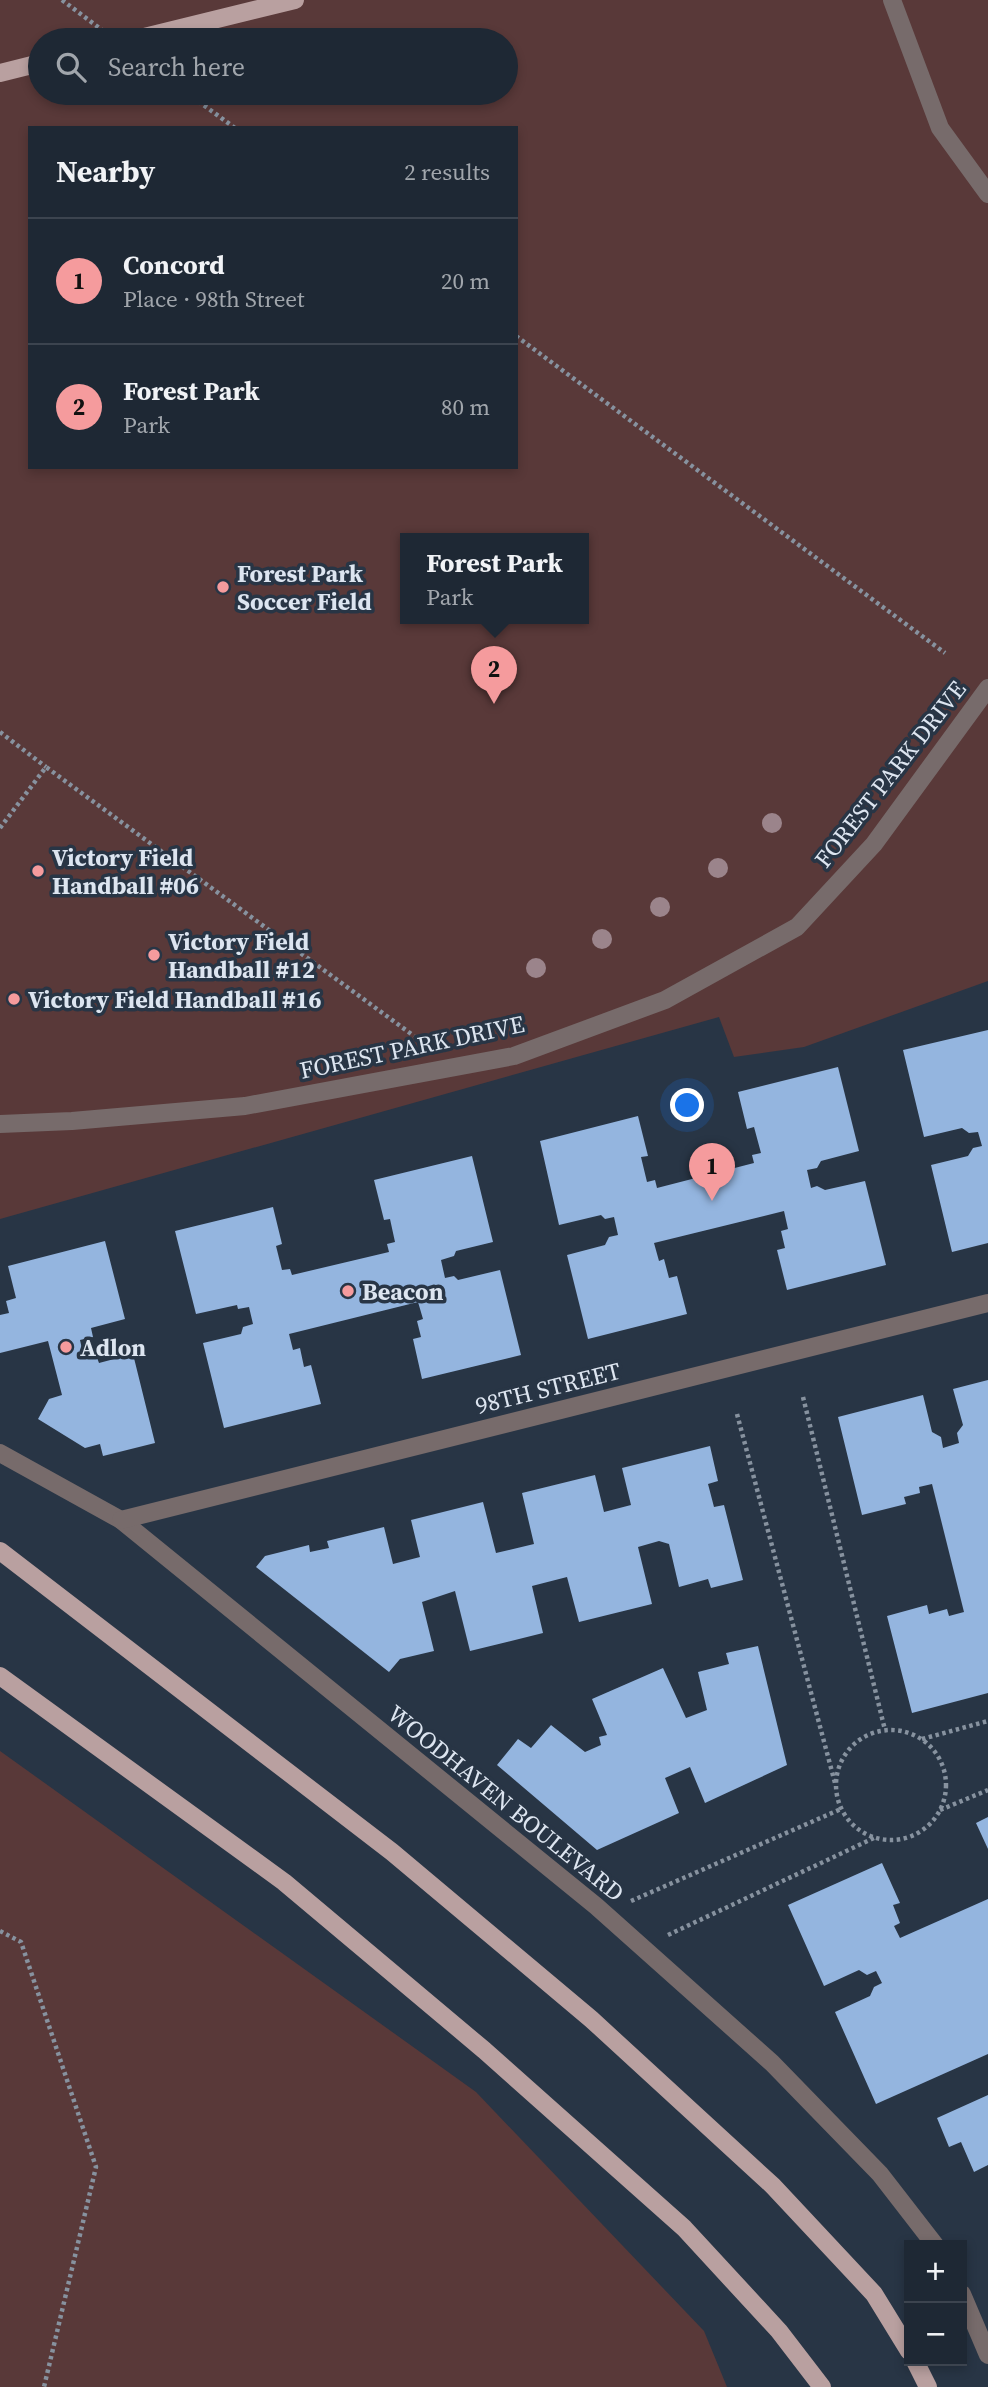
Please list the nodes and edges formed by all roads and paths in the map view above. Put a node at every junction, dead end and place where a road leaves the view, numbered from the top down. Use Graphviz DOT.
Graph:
graph roads {
  1 [pos="62,0"];
  2 [pos="295,0"];
  3 [pos="892,0"];
  4 [pos="100,28"];
  5 [pos="181,28"];
  6 [pos="28,66"];
  7 [pos="0,73"];
  8 [pos="203,105"];
  9 [pos="232,126"];
  10 [pos="988,194"];
  11 [pos="518,337"];
  12 [pos="945,653"];
  13 [pos="988,688"];
  14 [pos="0,732"];
  15 [pos="46,767"];
  16 [pos="0,828"];
  17 [pos="414,1036"];
  18 [pos="0,1124"];
  19 [pos="988,1303"];
  20 [pos="803,1398"];
  21 [pos="737,1414"];
  22 [pos="0,1454"];
  23 [pos="121,1520"];
  24 [pos="0,1552"];
  25 [pos="0,1676"];
  26 [pos="988,1721"];
  27 [pos="885,1730"];
  28 [pos="921,1739"];
  29 [pos="835,1783"];
  30 [pos="988,1790"];
  31 [pos="842,1809"];
  32 [pos="939,1810"];
  33 [pos="874,1838"];
  34 [pos="630,1901"];
  35 [pos="0,1931"];
  36 [pos="667,1936"];
  37 [pos="930,2240"];
  38 [pos="966,2303"];
  39 [pos="904,2343"];
  40 [pos="988,2355"];
  41 [pos="918,2366"];
  42 [pos="44,2387"];
  43 [pos="822,2387"];
  44 [pos="928,2387"];
  1 -- 4 [label="path"];
  2 -- 5 [label="main road"];
  3 -- 10 [label="street"];
  6 -- 7 [label="main road"];
  8 -- 9 [label="path"];
  11 -- 12 [label="path"];
  13 -- 18 [label="street, FOREST PARK DRIVE"];
  14 -- 15 [label="path"];
  15 -- 16 [label="path"];
  15 -- 17 [label="path"];
  19 -- 23 [label="street, 98TH STREET"];
  20 -- 27 [label="path"];
  21 -- 29 [label="path"];
  22 -- 23 [label="street, WOODHAVEN BOULEVARD"];
  23 -- 37 [label="street, WOODHAVEN BOULEVARD"];
  24 -- 39 [label="main road"];
  25 -- 43 [label="main road"];
  26 -- 28 [label="path"];
  27 -- 28 [label="path"];
  27 -- 29 [label="path"];
  28 -- 32 [label="path"];
  29 -- 31 [label="path"];
  30 -- 32 [label="path"];
  31 -- 33 [label="path"];
  31 -- 34 [label="path"];
  32 -- 33 [label="path"];
  33 -- 36 [label="path"];
  35 -- 42 [label="path"];
  38 -- 40 [label="street"];
  41 -- 44 [label="main road"];
}
